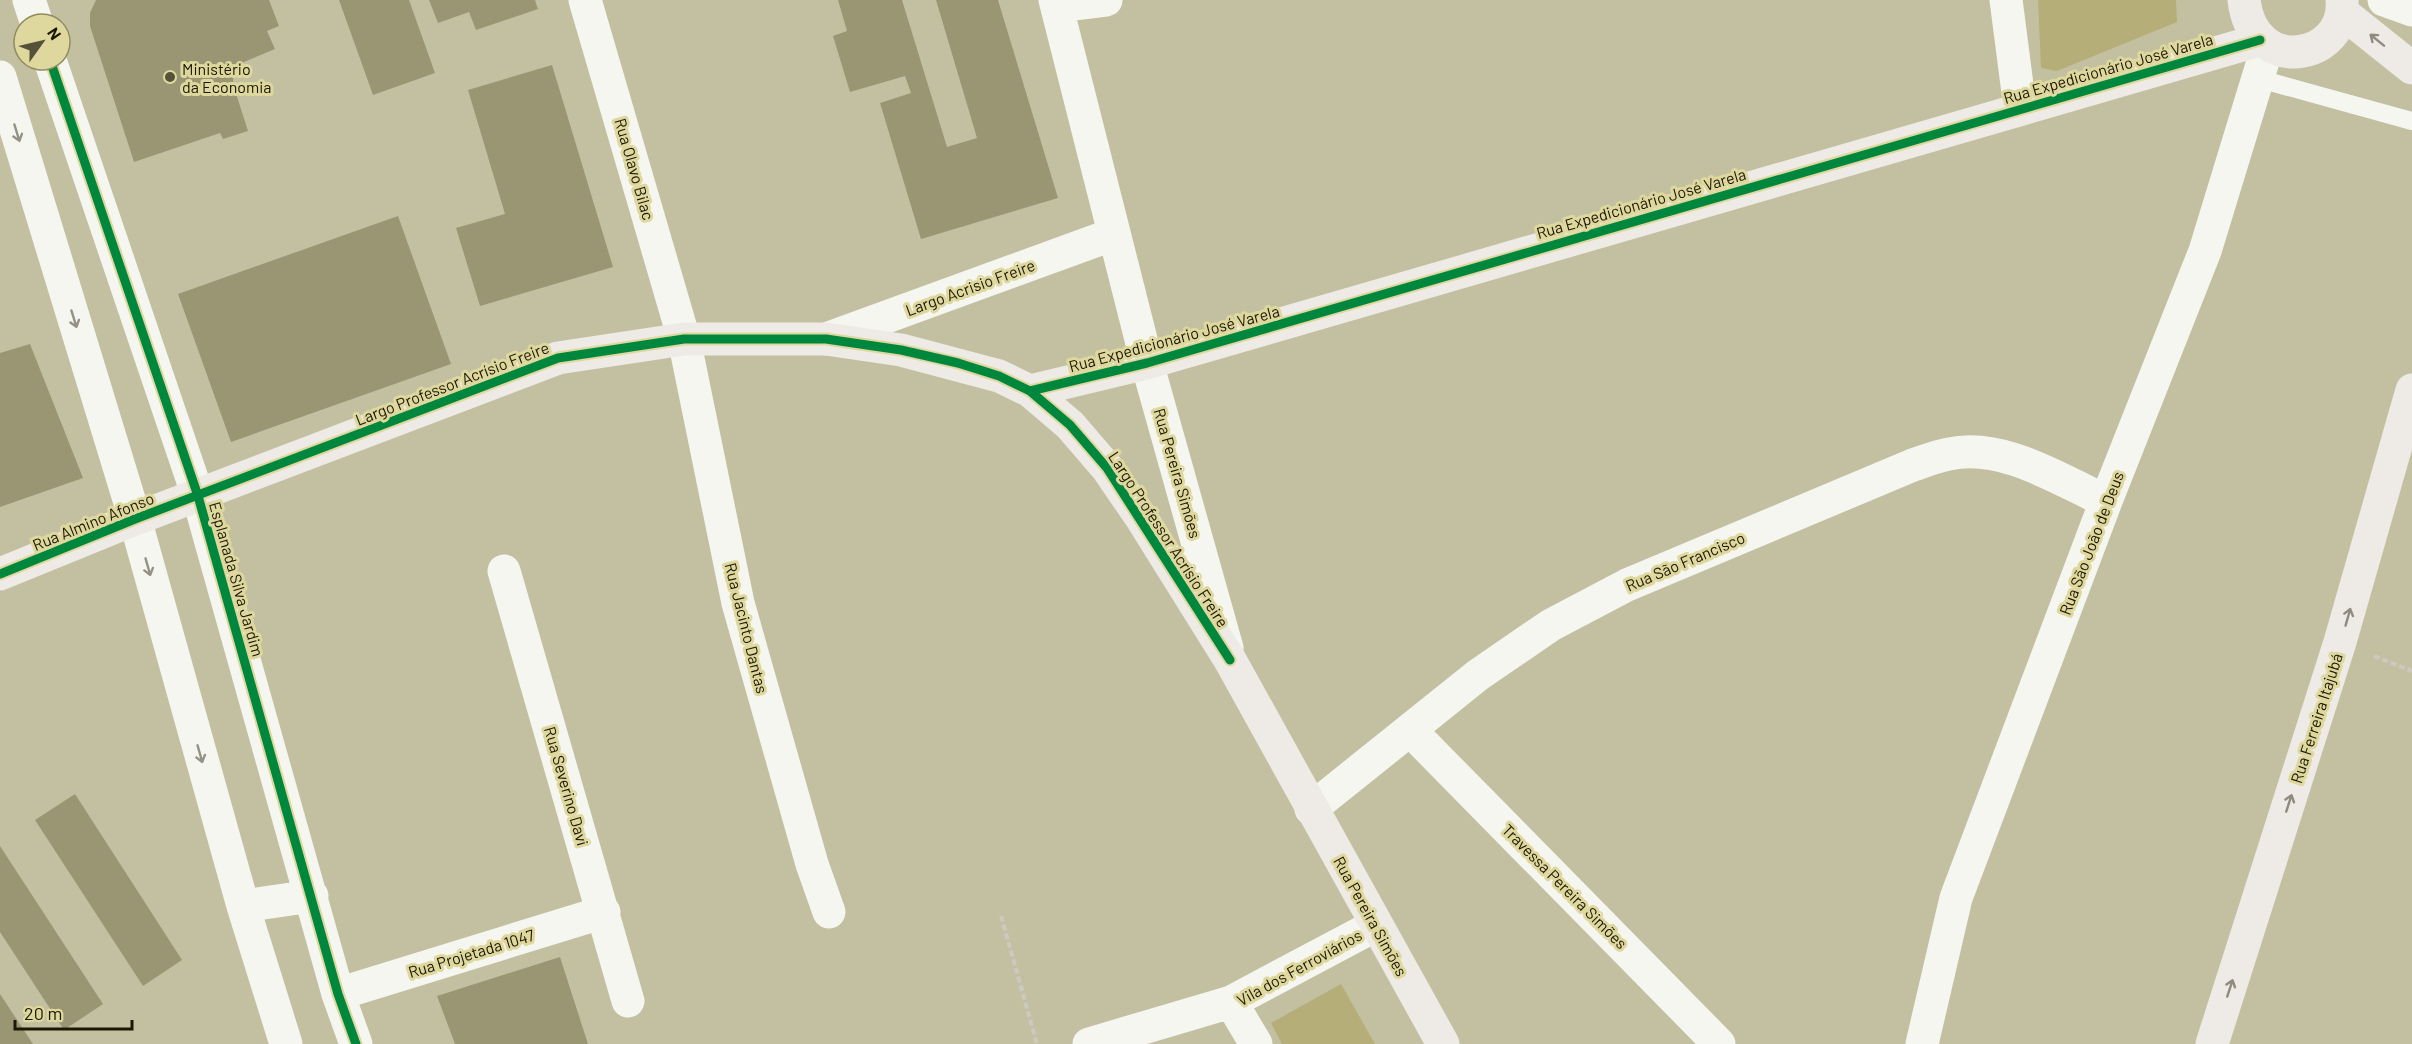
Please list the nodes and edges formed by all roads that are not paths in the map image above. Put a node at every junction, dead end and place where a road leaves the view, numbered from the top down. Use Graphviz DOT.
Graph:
graph roads {
  1 [pos="585,0"];
  2 [pos="1106,0"];
  3 [pos="2006,0"];
  4 [pos="2244,0"];
  5 [pos="2384,0"];
  6 [pos="1056,3"];
  7 [pos="2342,6"];
  8 [pos="2412,10"];
  9 [pos="2264,43"];
  10 [pos="2412,68"];
  11 [pos="54,72"];
  12 [pos="0,77"];
  13 [pos="2256,78"];
  14 [pos="2020,108"];
  15 [pos="2412,121"];
  16 [pos="1114,234"];
  17 [pos="684,339"];
  18 [pos="826,339"];
  19 [pos="1147,363"];
  20 [pos="2412,390"];
  21 [pos="1030,391"];
  22 [pos="2403,456"];
  23 [pos="198,496"];
  24 [pos="2106,501"];
  25 [pos="135,519"];
  26 [pos="504,571"];
  27 [pos="0,574"];
  28 [pos="1230,660"];
  29 [pos="1410,730"];
  30 [pos="1311,809"];
  31 [pos="312,896"];
  32 [pos="243,906"];
  33 [pos="604,912"];
  34 [pos="829,912"];
  35 [pos="1376,925"];
  36 [pos="338,994"];
  37 [pos="628,1001"];
  38 [pos="1231,1002"];
  39 [pos="286,1044"];
  40 [pos="356,1044"];
  41 [pos="1089,1044"];
  42 [pos="1256,1044"];
  43 [pos="1443,1044"];
  44 [pos="1719,1044"];
  45 [pos="1922,1044"];
  46 [pos="2212,1044"];
  1 -- 17 [label="street, Rua Olavo Bilac"];
  2 -- 6 [label="street"];
  3 -- 14 [label="street"];
  4 -- 9 [label="street"];
  5 -- 8 [label="street"];
  6 -- 16 [label="street, Rua Pereira Simões"];
  7 -- 9 [label="street"];
  10 -- 7 [label="street, one-way"];
  9 -- 13 [label="street, Rua São João de Deus"];
  9 -- 14 [label="street, Rua Expedicionário José Varela"];
  11 -- 23 [label="street, Esplanada Silva Jardim"];
  12 -- 25 [label="street, one-way"];
  13 -- 15 [label="lane"];
  13 -- 24 [label="street, Rua São João de Deus"];
  14 -- 19 [label="street, Rua Expedicionário José Varela"];
  16 -- 18 [label="street, Largo Acrisio Freire"];
  16 -- 19 [label="street, Rua Pereira Simões"];
  17 -- 18 [label="street, Largo Professor Acrísio Freire"];
  17 -- 23 [label="street, Largo Professor Acrísio Freire"];
  17 -- 34 [label="street, Rua Jacinto Dantas"];
  18 -- 21 [label="street, Largo Professor Acrísio Freire"];
  19 -- 21 [label="street, Rua Expedicionário José Varela"];
  19 -- 28 [label="street, Rua Pereira Simões"];
  20 -- 22 [label="street, Rua Ferreira Itajubá"];
  21 -- 28 [label="street, Largo Professor Acrísio Freire"];
  46 -- 22 [label="street, Rua Ferreira Itajubá, one-way"];
  23 -- 25 [label="street, Rua Almino Afonso"];
  23 -- 31 [label="street, Esplanada Silva Jardim"];
  24 -- 29 [label="street, Rua São Francisco"];
  24 -- 45 [label="street, Rua São João de Deus"];
  25 -- 27 [label="street, Rua Almino Afonso"];
  25 -- 32 [label="street, one-way"];
  26 -- 33 [label="street, Rua Severino Davi"];
  28 -- 30 [label="street, Rua Pereira Simões"];
  29 -- 30 [label="street, Rua São Francisco"];
  29 -- 44 [label="street, Travessa Pereira Simões"];
  30 -- 35 [label="street, Rua Pereira Simões"];
  31 -- 32 [label="street"];
  31 -- 36 [label="street, Esplanada Silva Jardim"];
  32 -- 39 [label="street"];
  33 -- 36 [label="street, Rua Projetada 1047"];
  33 -- 37 [label="street, Rua Severino Davi"];
  35 -- 38 [label="street, Vila dos Ferroviários"];
  35 -- 43 [label="street, Rua Pereira Simões"];
  36 -- 40 [label="street, Esplanada Silva Jardim"];
  38 -- 41 [label="street"];
  38 -- 42 [label="street, Vila dos Ferroviários"];
}
